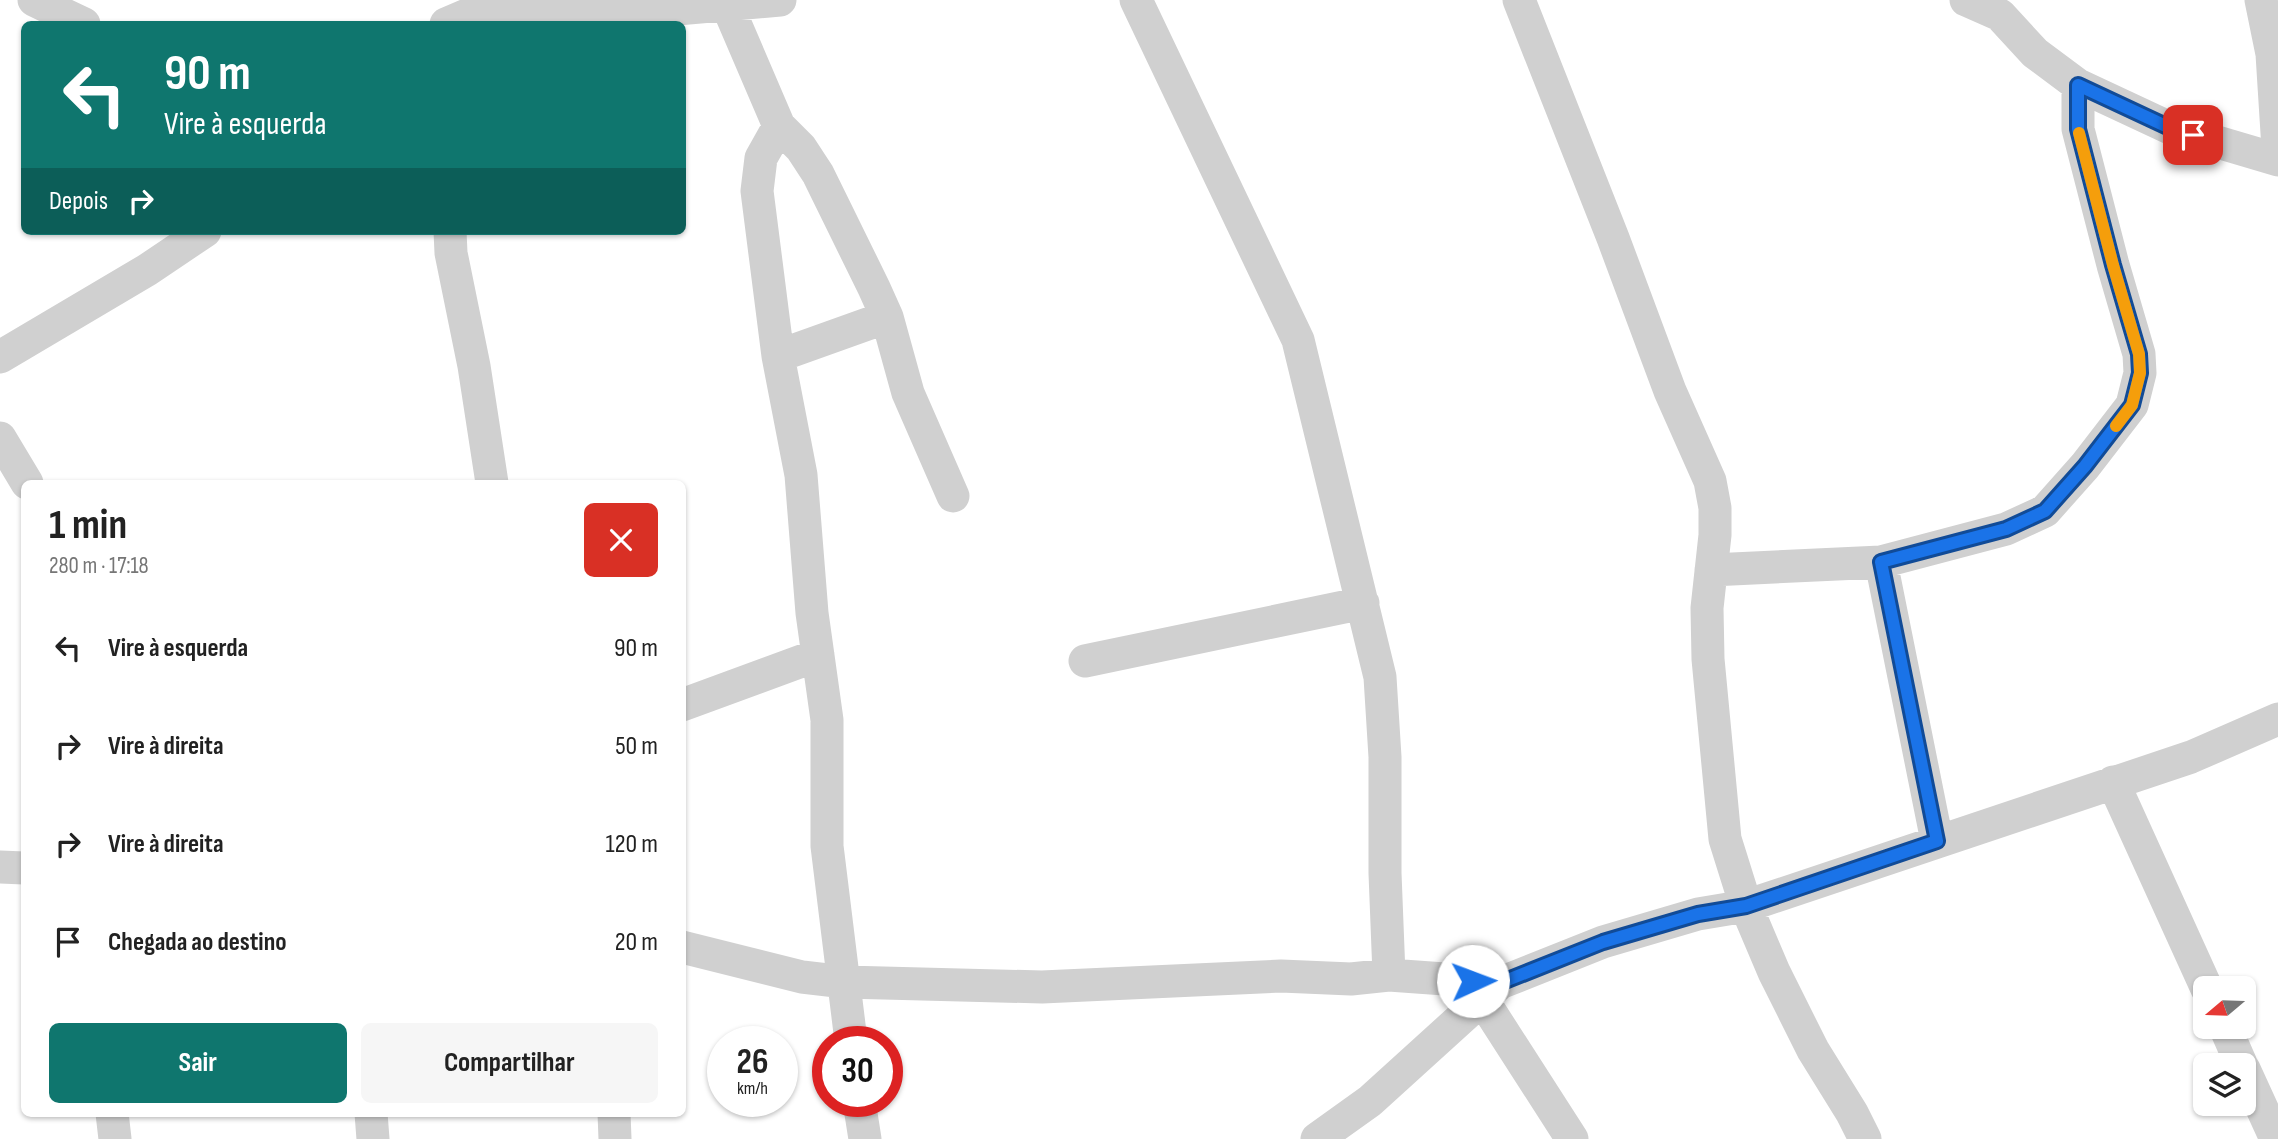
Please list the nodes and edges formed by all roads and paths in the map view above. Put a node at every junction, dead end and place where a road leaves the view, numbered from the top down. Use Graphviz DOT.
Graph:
graph roads {
  1 [pos="34,0"];
  2 [pos="780,0"];
  3 [pos="1136,0"];
  4 [pos="1519,0"];
  5 [pos="1966,0"];
  6 [pos="2261,0"];
  7 [pos="726,2"];
  8 [pos="486,4"];
  9 [pos="1999,7"];
  10 [pos="78,21"];
  11 [pos="452,21"];
  12 [pos="2078,85"];
  13 [pos="779,126"];
  14 [pos="2278,149"];
  15 [pos="2278,160"];
  16 [pos="199,235"];
  17 [pos="450,235"];
  18 [pos="887,317"];
  19 [pos="778,356"];
  20 [pos="0,357"];
  21 [pos="0,438"];
  22 [pos="25,480"];
  23 [pos="492,480"];
  24 [pos="953,496"];
  25 [pos="1881,562"];
  26 [pos="1711,570"];
  27 [pos="1363,603"];
  28 [pos="818,655"];
  29 [pos="1085,661"];
  30 [pos="686,704"];
  31 [pos="2278,719"];
  32 [pos="2113,782"];
  33 [pos="1937,841"];
  34 [pos="0,867"];
  35 [pos="21,868"];
  36 [pos="1746,906"];
  37 [pos="686,948"];
  38 [pos="1389,975"];
  39 [pos="2201,976"];
  40 [pos="845,982"];
  41 [pos="1491,991"];
  42 [pos="849,1026"];
  43 [pos="2256,1095"];
  44 [pos="112,1117"];
  45 [pos="371,1117"];
  46 [pos="614,1117"];
  47 [pos="862,1117"];
  48 [pos="115,1139"];
  49 [pos="373,1139"];
  50 [pos="615,1139"];
  51 [pos="865,1139"];
  52 [pos="1317,1139"];
  53 [pos="1572,1139"];
  54 [pos="1865,1139"];
  55 [pos="2276,1139"];
  1 -- 10 [label="street"];
  2 -- 7 [label="street"];
  3 -- 27 [label="street"];
  4 -- 26 [label="street"];
  5 -- 9 [label="street"];
  6 -- 14 [label="street"];
  7 -- 8 [label="street"];
  7 -- 13 [label="street"];
  8 -- 11 [label="street"];
  9 -- 12 [label="street"];
  12 -- 15 [label="street"];
  12 -- 25 [label="street"];
  13 -- 18 [label="street"];
  13 -- 19 [label="street"];
  16 -- 20 [label="street"];
  17 -- 23 [label="street"];
  18 -- 19 [label="street"];
  18 -- 24 [label="street"];
  19 -- 28 [label="street"];
  21 -- 22 [label="street"];
  25 -- 26 [label="street"];
  25 -- 33 [label="street"];
  26 -- 36 [label="street"];
  27 -- 29 [label="street"];
  27 -- 38 [label="street"];
  28 -- 30 [label="street"];
  28 -- 40 [label="street"];
  31 -- 32 [label="street"];
  32 -- 33 [label="street"];
  32 -- 39 [label="street"];
  33 -- 36 [label="street"];
  34 -- 35 [label="street"];
  36 -- 41 [label="street"];
  36 -- 54 [label="street"];
  37 -- 40 [label="street"];
  38 -- 40 [label="street"];
  38 -- 41 [label="street"];
  40 -- 42 [label="street"];
  41 -- 52 [label="street"];
  41 -- 53 [label="street"];
  43 -- 55 [label="street"];
  44 -- 48 [label="street"];
  45 -- 49 [label="street"];
  46 -- 50 [label="street"];
  47 -- 51 [label="street"];
}
